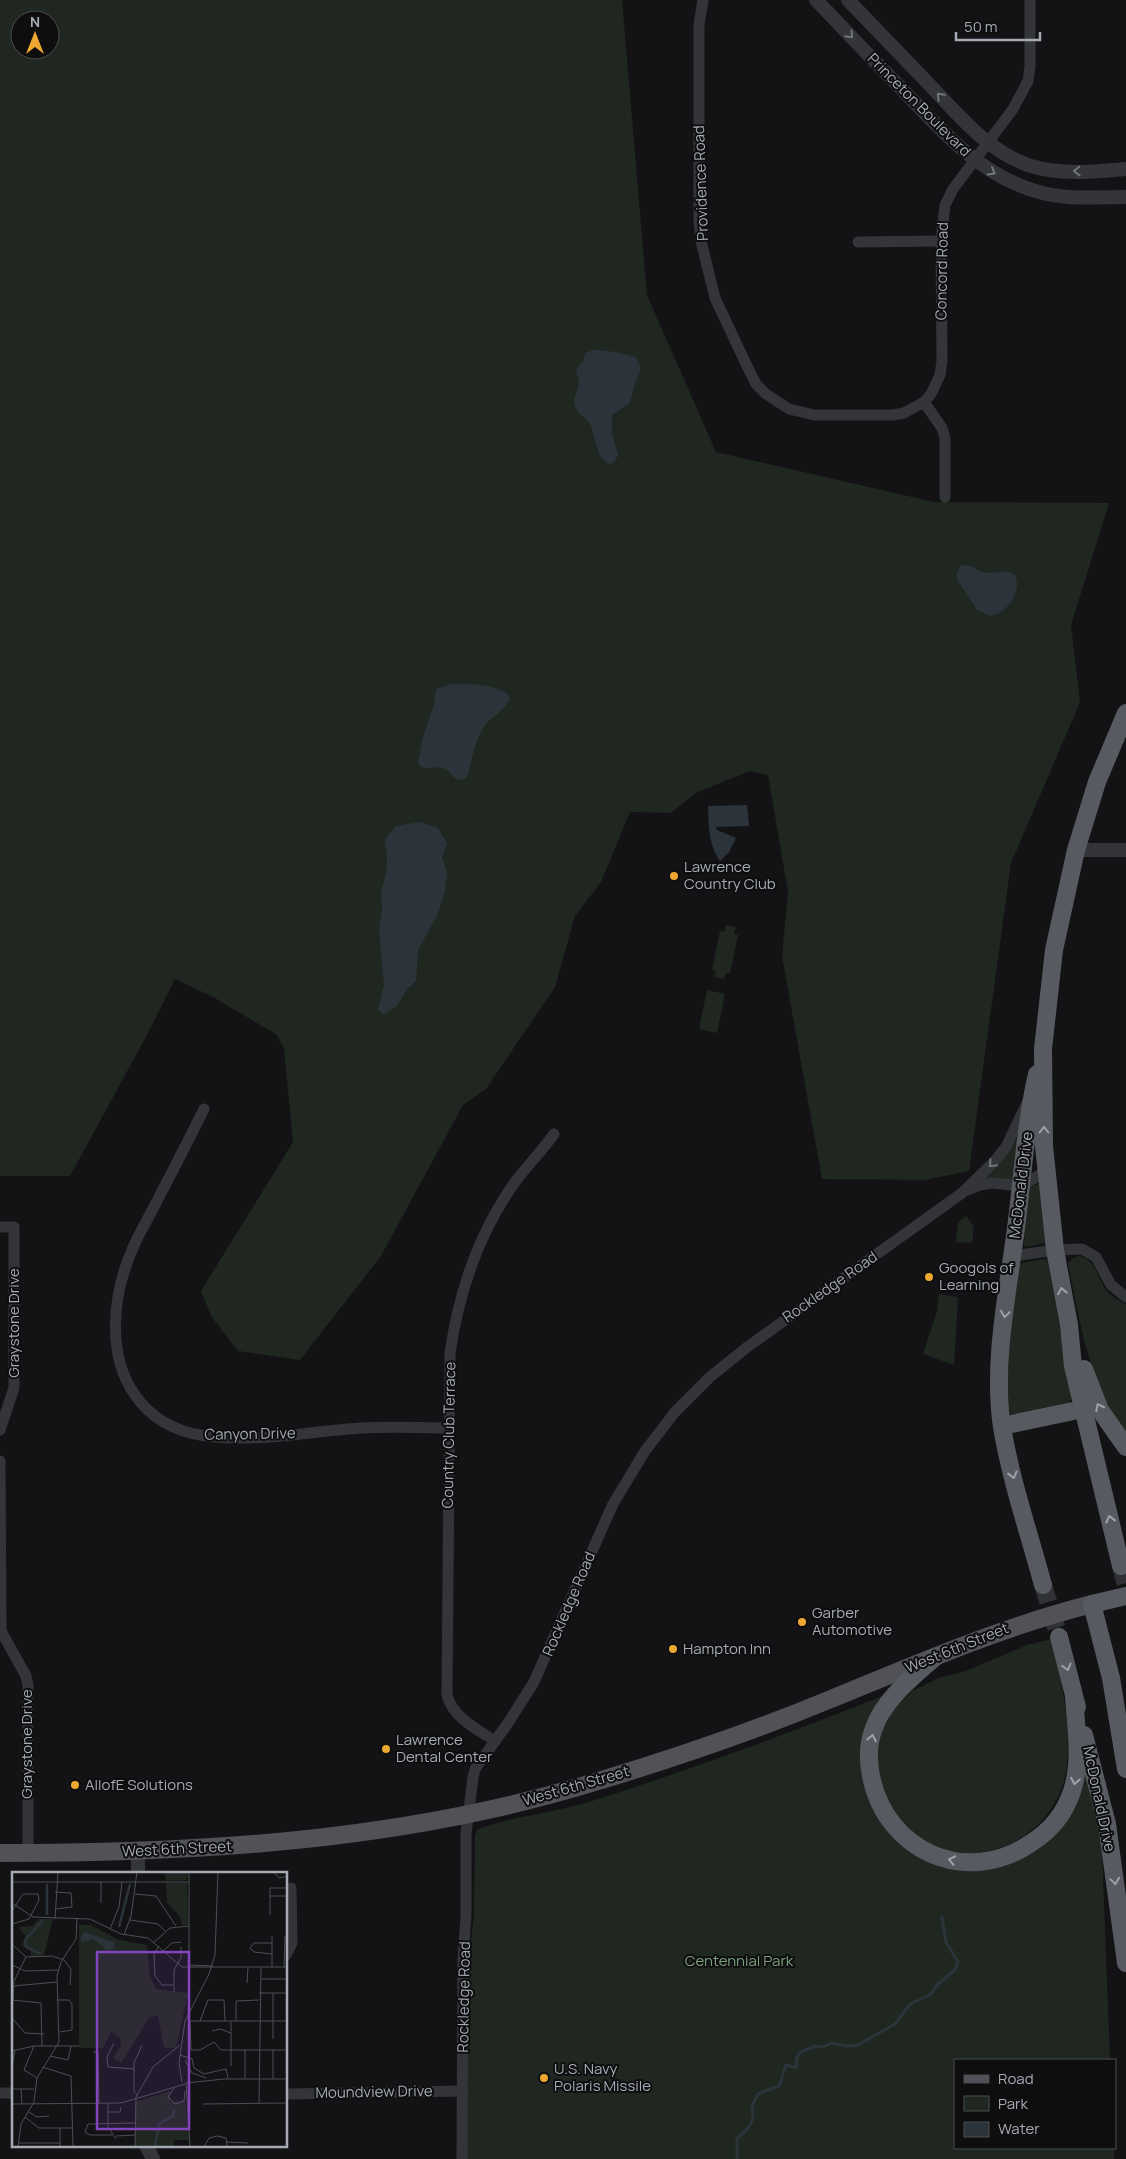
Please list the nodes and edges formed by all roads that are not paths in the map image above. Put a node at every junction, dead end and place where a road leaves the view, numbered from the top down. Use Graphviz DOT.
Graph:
graph roads {
  1 [pos="703,0"];
  2 [pos="816,0"];
  3 [pos="848,0"];
  4 [pos="1030,0"];
  5 [pos="987,142"];
  6 [pos="974,160"];
  7 [pos="1126,169"];
  8 [pos="1126,197"];
  9 [pos="941,241"];
  10 [pos="858,242"];
  11 [pos="924,402"];
  12 [pos="945,497"];
  13 [pos="1126,713"];
  14 [pos="1076,850"];
  15 [pos="1126,850"];
  16 [pos="1043,1049"];
  17 [pos="1033,1092"];
  18 [pos="204,1109"];
  19 [pos="554,1134"];
  20 [pos="1046,1171"];
  21 [pos="1022,1186"];
  22 [pos="962,1193"];
  23 [pos="0,1227"];
  24 [pos="1055,1250"];
  25 [pos="1013,1256"];
  26 [pos="1126,1296"];
  27 [pos="1068,1325"];
  28 [pos="1083,1409"];
  29 [pos="1002,1426"];
  30 [pos="449,1428"];
  31 [pos="0,1430"];
  32 [pos="1126,1447"];
  33 [pos="0,1461"];
  34 [pos="1121,1566"];
  35 [pos="1043,1585"];
  36 [pos="1126,1596"];
  37 [pos="1092,1604"];
  38 [pos="1059,1637"];
  39 [pos="935,1657"];
  40 [pos="1074,1697"];
  41 [pos="495,1741"];
  42 [pos="1126,1769"];
  43 [pos="468,1814"];
  44 [pos="138,1852"];
  45 [pos="0,1853"];
  46 [pos="28,1853"];
  47 [pos="138,1872"];
  48 [pos="292,1888"];
  49 [pos="288,1950"];
  50 [pos="1126,1964"];
  51 [pos="463,2091"];
  52 [pos="288,2094"];
  53 [pos="146,2146"];
  54 [pos="153,2159"];
  55 [pos="462,2159"];
  1 -- 11 [label="street, Providence Road"];
  2 -- 6 [label="street, Princeton Boulevard, one-way"];
  5 -- 3 [label="street, Princeton Boulevard, one-way"];
  4 -- 5 [label="street, Concord Road"];
  5 -- 6 [label="street, Concord Road"];
  7 -- 5 [label="street, Princeton Boulevard, one-way"];
  6 -- 8 [label="street, Princeton Boulevard, one-way"];
  6 -- 9 [label="street, Concord Road"];
  9 -- 10 [label="street"];
  9 -- 11 [label="street, Concord Road"];
  11 -- 12 [label="street"];
  13 -- 14 [label="highway, McDonald Drive"];
  14 -- 15 [label="street"];
  14 -- 16 [label="highway, McDonald Drive"];
  16 -- 17 [label="highway, McDonald Drive"];
  20 -- 16 [label="highway, McDonald Drive, one-way"];
  17 -- 21 [label="highway, McDonald Drive"];
  17 -- 22 [label="street, one-way"];
  18 -- 30 [label="street, Canyon Drive"];
  19 -- 30 [label="street, Country Club Terrace"];
  20 -- 21 [label="street"];
  20 -- 24 [label="highway, McDonald Drive"];
  21 -- 22 [label="street"];
  21 -- 25 [label="highway, McDonald Drive"];
  22 -- 41 [label="street, Rockledge Road"];
  23 -- 31 [label="street, Graystone Drive"];
  24 -- 25 [label="street"];
  24 -- 26 [label="street"];
  27 -- 24 [label="highway, McDonald Drive, one-way"];
  25 -- 29 [label="highway, McDonald Drive, one-way"];
  27 -- 28 [label="highway, McDonald Drive"];
  32 -- 27 [label="highway, one-way"];
  28 -- 29 [label="highway"];
  34 -- 28 [label="highway, McDonald Drive, one-way"];
  29 -- 35 [label="highway, McDonald Drive, one-way"];
  30 -- 41 [label="street, Country Club Terrace"];
  33 -- 46 [label="street, Graystone Drive"];
  36 -- 37 [label="highway, West 6th Street"];
  37 -- 39 [label="main road, West 6th Street"];
  37 -- 42 [label="highway"];
  38 -- 40 [label="highway, McDonald Drive, one-way"];
  40 -- 39 [label="highway, one-way"];
  39 -- 43 [label="main road, West 6th Street"];
  40 -- 50 [label="highway, McDonald Drive, one-way"];
  41 -- 43 [label="street, Rockledge Road"];
  43 -- 44 [label="main road, West 6th Street"];
  43 -- 51 [label="street, Rockledge Road"];
  44 -- 46 [label="main road, West 6th Street"];
  44 -- 47 [label="street"];
  45 -- 46 [label="main road, West 6th Street"];
  48 -- 49 [label="street"];
  51 -- 52 [label="street, Moundview Drive"];
  51 -- 55 [label="street, Rockledge Road"];
  53 -- 54 [label="street"];
}
